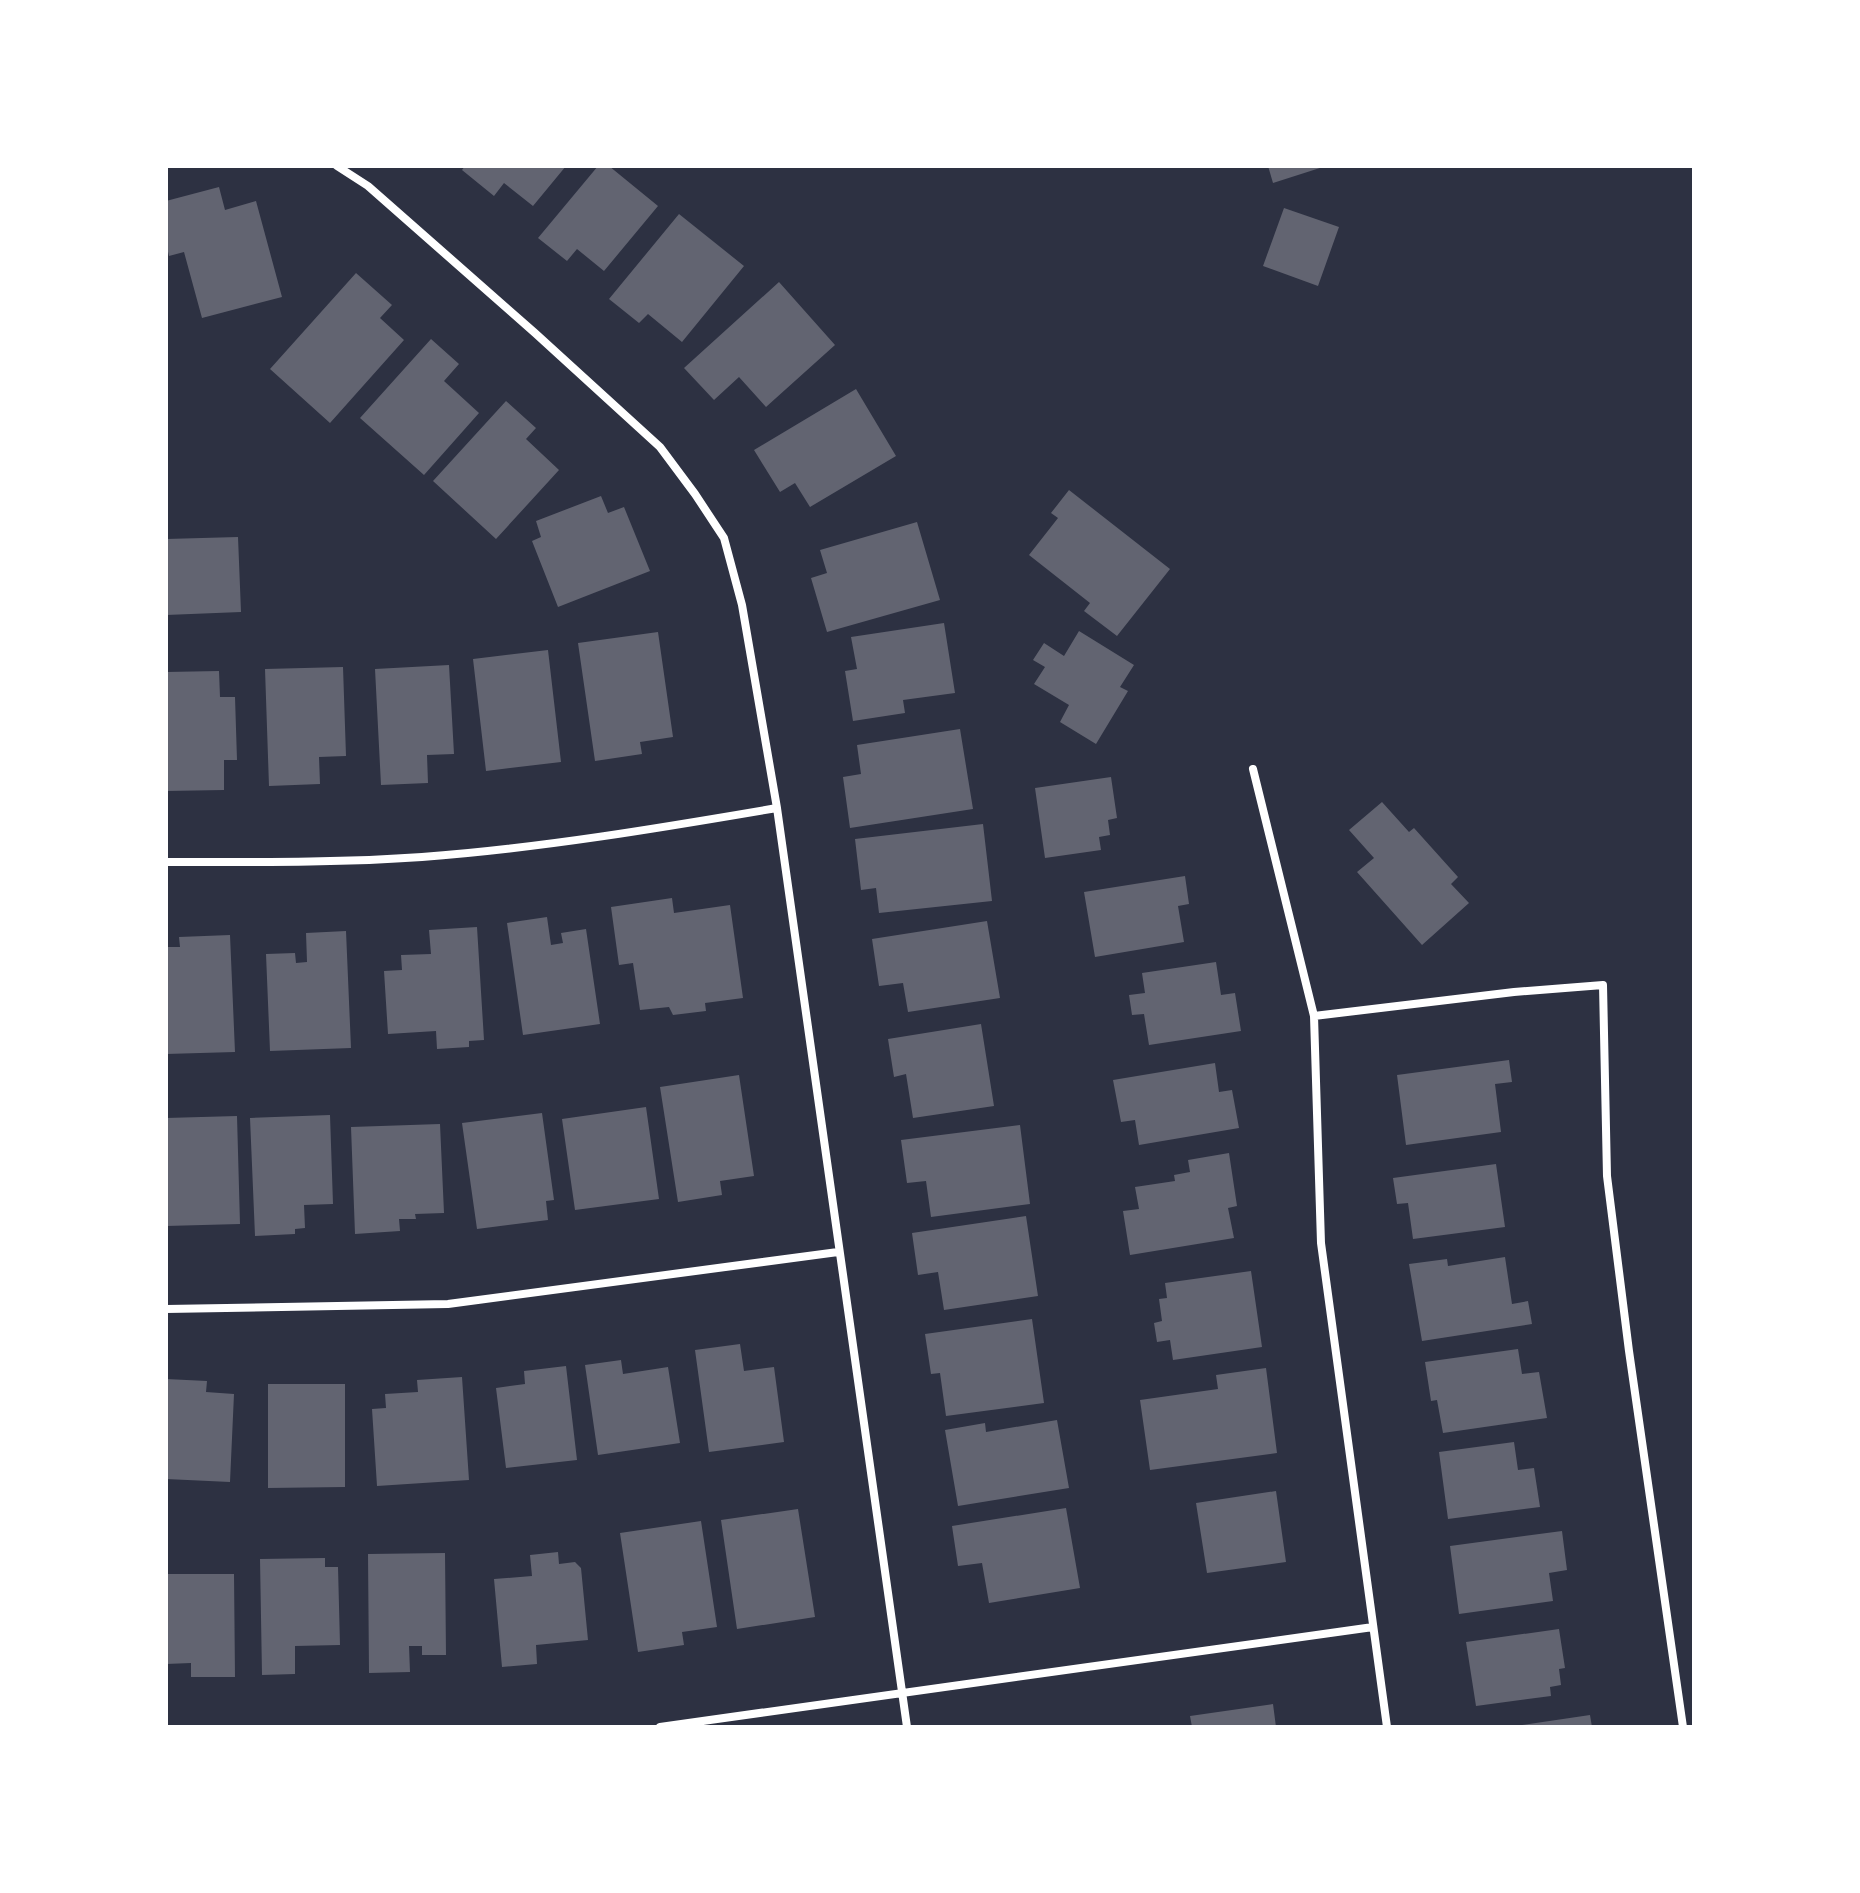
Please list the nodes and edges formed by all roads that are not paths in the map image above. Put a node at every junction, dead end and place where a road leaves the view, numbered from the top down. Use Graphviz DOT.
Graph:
graph roads {
  1 [pos="337,166"];
  2 [pos="1253,769"];
  3 [pos="777,808"];
  4 [pos="166,862"];
  5 [pos="1314,1016"];
  6 [pos="838,1252"];
  7 [pos="166,1309"];
  8 [pos="1373,1627"];
  9 [pos="903,1695"];
  10 [pos="660,1727"];
  11 [pos="907,1727"];
  12 [pos="1387,1727"];
  13 [pos="1683,1727"];
  1 -- 3 [label="street"];
  2 -- 5 [label="street"];
  3 -- 4 [label="street"];
  3 -- 6 [label="street"];
  5 -- 8 [label="street"];
  5 -- 13 [label="street"];
  6 -- 7 [label="street"];
  6 -- 9 [label="street"];
  8 -- 9 [label="street"];
  8 -- 12 [label="street"];
  9 -- 10 [label="street"];
  9 -- 11 [label="street"];
}
